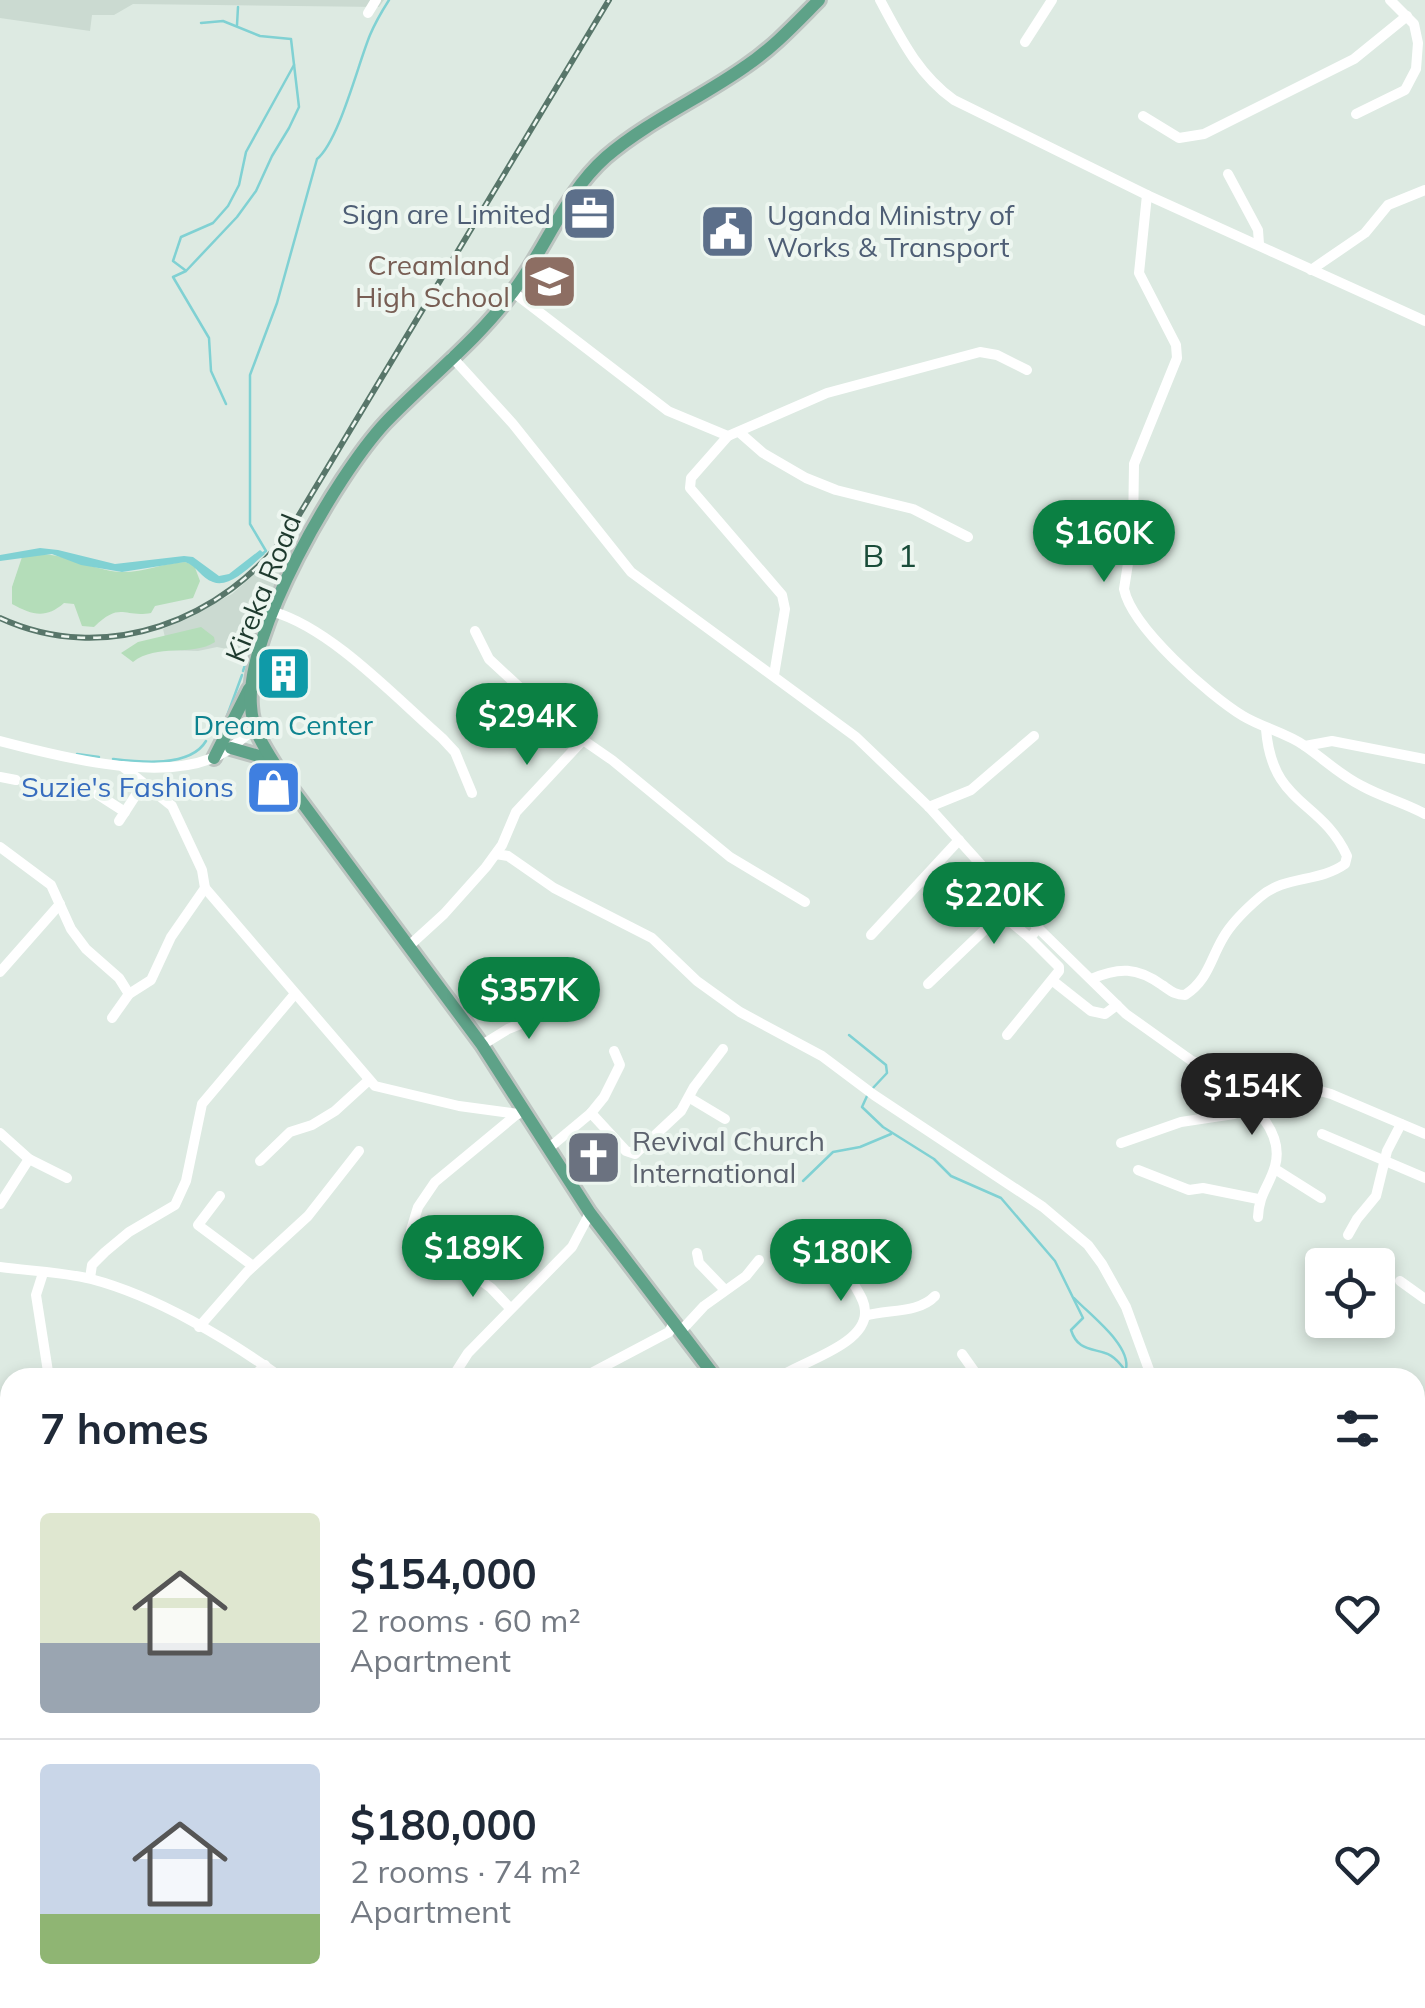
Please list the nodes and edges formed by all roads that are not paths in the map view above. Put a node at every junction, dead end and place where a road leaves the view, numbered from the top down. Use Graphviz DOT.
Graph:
graph roads {
  1 [pos="376,0"];
  2 [pos="819,0"];
  3 [pos="880,0"];
  4 [pos="1052,0"];
  5 [pos="1390,0"];
  6 [pos="368,13"];
  7 [pos="1407,16"];
  8 [pos="1025,42"];
  9 [pos="1356,114"];
  10 [pos="1143,116"];
  11 [pos="1228,174"];
  12 [pos="1425,190"];
  13 [pos="1147,195"];
  14 [pos="1259,244"];
  15 [pos="1311,270"];
  16 [pos="513,292"];
  17 [pos="1425,321"];
  18 [pos="452,357"];
  19 [pos="1027,370"];
  20 [pos="734,434"];
  21 [pos="968,537"];
  22 [pos="274,612"];
  23 [pos="475,631"];
  24 [pos="254,674"];
  25 [pos="774,675"];
  26 [pos="255,729"];
  27 [pos="1266,729"];
  28 [pos="1034,736"];
  29 [pos="583,740"];
  30 [pos="0,742"];
  31 [pos="1304,746"];
  32 [pos="231,748"];
  33 [pos="214,758"];
  34 [pos="1425,758"];
  35 [pos="122,766"];
  36 [pos="282,774"];
  37 [pos="0,777"];
  38 [pos="16,780"];
  39 [pos="143,784"];
  40 [pos="472,793"];
  41 [pos="96,794"];
  42 [pos="929,807"];
  43 [pos="1425,814"];
  44 [pos="958,840"];
  45 [pos="0,847"];
  46 [pos="496,854"];
  47 [pos="205,888"];
  48 [pos="805,902"];
  49 [pos="60,904"];
  50 [pos="1034,933"];
  51 [pos="871,935"];
  52 [pos="410,945"];
  53 [pos="0,972"];
  54 [pos="1091,979"];
  55 [pos="1053,981"];
  56 [pos="928,984"];
  57 [pos="129,994"];
  58 [pos="294,995"];
  59 [pos="1117,1005"];
  60 [pos="563,1007"];
  61 [pos="112,1018"];
  62 [pos="1007,1035"];
  63 [pos="482,1045"];
  64 [pos="723,1050"];
  65 [pos="614,1051"];
  66 [pos="1208,1066"];
  67 [pos="369,1080"];
  68 [pos="690,1098"];
  69 [pos="1246,1102"];
  70 [pos="590,1113"];
  71 [pos="522,1114"];
  72 [pos="725,1119"];
  73 [pos="1401,1124"];
  74 [pos="0,1132"];
  75 [pos="1322,1134"];
  76 [pos="1425,1134"];
  77 [pos="1121,1143"];
  78 [pos="548,1148"];
  79 [pos="358,1150"];
  80 [pos="30,1159"];
  81 [pos="260,1160"];
  82 [pos="1384,1160"];
  83 [pos="1275,1169"];
  84 [pos="1138,1170"];
  85 [pos="67,1178"];
  86 [pos="1425,1178"];
  87 [pos="220,1196"];
  88 [pos="1258,1198"];
  89 [pos="1321,1198"];
  90 [pos="0,1204"];
  91 [pos="590,1213"];
  92 [pos="1258,1218"];
  93 [pos="411,1230"];
  94 [pos="883,1230"];
  95 [pos="1348,1235"];
  96 [pos="697,1254"];
  97 [pos="759,1260"];
  98 [pos="460,1265"];
  99 [pos="254,1266"];
  100 [pos="0,1267"];
  101 [pos="43,1273"];
  102 [pos="90,1278"];
  103 [pos="1400,1281"];
  104 [pos="724,1289"];
  105 [pos="935,1296"];
  106 [pos="1425,1299"];
  107 [pos="510,1308"];
  108 [pos="865,1316"];
  109 [pos="199,1327"];
  110 [pos="677,1328"];
  111 [pos="962,1354"];
  112 [pos="265,1365"];
  113 [pos="47,1368"];
  114 [pos="262,1368"];
  115 [pos="269,1368"];
  116 [pos="458,1368"];
  117 [pos="601,1368"];
  118 [pos="708,1368"];
  119 [pos="797,1368"];
  120 [pos="972,1368"];
  121 [pos="1148,1368"];
  1 -- 6 [label="street"];
  2 -- 16 [label="main road, Kireka Road"];
  3 -- 13 [label="street"];
  4 -- 8 [label="street"];
  5 -- 7 [label="street"];
  7 -- 9 [label="street"];
  7 -- 10 [label="street"];
  11 -- 14 [label="street"];
  12 -- 15 [label="street"];
  13 -- 14 [label="street"];
  13 -- 27 [label="street"];
  14 -- 15 [label="street"];
  15 -- 17 [label="street"];
  16 -- 18 [label="main road, Kireka Road"];
  16 -- 20 [label="street"];
  18 -- 22 [label="main road, Kireka Road"];
  18 -- 25 [label="street"];
  19 -- 20 [label="street"];
  20 -- 21 [label="street"];
  20 -- 25 [label="street"];
  22 -- 24 [label="main road, Kireka Road"];
  22 -- 40 [label="street"];
  23 -- 29 [label="street"];
  24 -- 26 [label="main road, Kireka Road"];
  24 -- 33 [label="main road"];
  25 -- 42 [label="street"];
  26 -- 32 [label="street"];
  26 -- 36 [label="main road, Kireka Road"];
  27 -- 31 [label="street"];
  27 -- 54 [label="street"];
  28 -- 42 [label="street"];
  29 -- 46 [label="street"];
  29 -- 48 [label="street"];
  30 -- 35 [label="street"];
  31 -- 34 [label="street"];
  31 -- 43 [label="street"];
  32 -- 33 [label="street"];
  32 -- 36 [label="main road"];
  33 -- 35 [label="street"];
  35 -- 39 [label="street"];
  36 -- 52 [label="main road, Kireka Road"];
  37 -- 38 [label="street"];
  39 -- 41 [label="street"];
  39 -- 47 [label="street"];
  42 -- 44 [label="street"];
  44 -- 50 [label="street"];
  44 -- 51 [label="street"];
  45 -- 49 [label="street"];
  46 -- 52 [label="street"];
  46 -- 121 [label="street"];
  47 -- 57 [label="street"];
  47 -- 58 [label="street"];
  49 -- 53 [label="street"];
  49 -- 57 [label="street"];
  50 -- 54 [label="street"];
  50 -- 55 [label="street"];
  50 -- 56 [label="street"];
  52 -- 63 [label="main road, Kireka Road"];
  54 -- 59 [label="street"];
  55 -- 59 [label="street"];
  55 -- 62 [label="street"];
  57 -- 61 [label="street"];
  58 -- 67 [label="street"];
  58 -- 102 [label="street"];
  59 -- 66 [label="street"];
  60 -- 63 [label="street"];
  63 -- 71 [label="main road, Kireka Road"];
  64 -- 68 [label="street"];
  65 -- 70 [label="street"];
  66 -- 69 [label="street"];
  66 -- 73 [label="street"];
  67 -- 71 [label="street"];
  67 -- 81 [label="street"];
  68 -- 70 [label="street"];
  68 -- 72 [label="street"];
  69 -- 77 [label="street"];
  69 -- 83 [label="street"];
  70 -- 78 [label="street"];
  71 -- 78 [label="main road, Kireka Road"];
  71 -- 93 [label="street"];
  73 -- 76 [label="street"];
  73 -- 82 [label="street"];
  74 -- 80 [label="street"];
  75 -- 82 [label="street"];
  78 -- 91 [label="main road, Kireka Road"];
  79 -- 99 [label="street"];
  80 -- 85 [label="street"];
  80 -- 90 [label="street"];
  82 -- 86 [label="street"];
  82 -- 95 [label="street"];
  83 -- 88 [label="street"];
  83 -- 89 [label="street"];
  84 -- 88 [label="street"];
  87 -- 99 [label="street"];
  88 -- 92 [label="street"];
  91 -- 107 [label="street"];
  91 -- 110 [label="main road, Kireka Road"];
  94 -- 108 [label="street"];
  96 -- 104 [label="street"];
  97 -- 104 [label="street"];
  98 -- 107 [label="street"];
  99 -- 109 [label="street"];
  100 -- 101 [label="street"];
  101 -- 102 [label="street"];
  101 -- 113 [label="street"];
  102 -- 109 [label="street"];
  103 -- 106 [label="street"];
  104 -- 110 [label="street"];
  105 -- 108 [label="street"];
  107 -- 116 [label="street"];
  108 -- 119 [label="street"];
  109 -- 112 [label="street"];
  110 -- 117 [label="street"];
  110 -- 118 [label="main road, Kireka Road"];
  111 -- 120 [label="street"];
  112 -- 114 [label="street"];
  112 -- 115 [label="street"];
}
